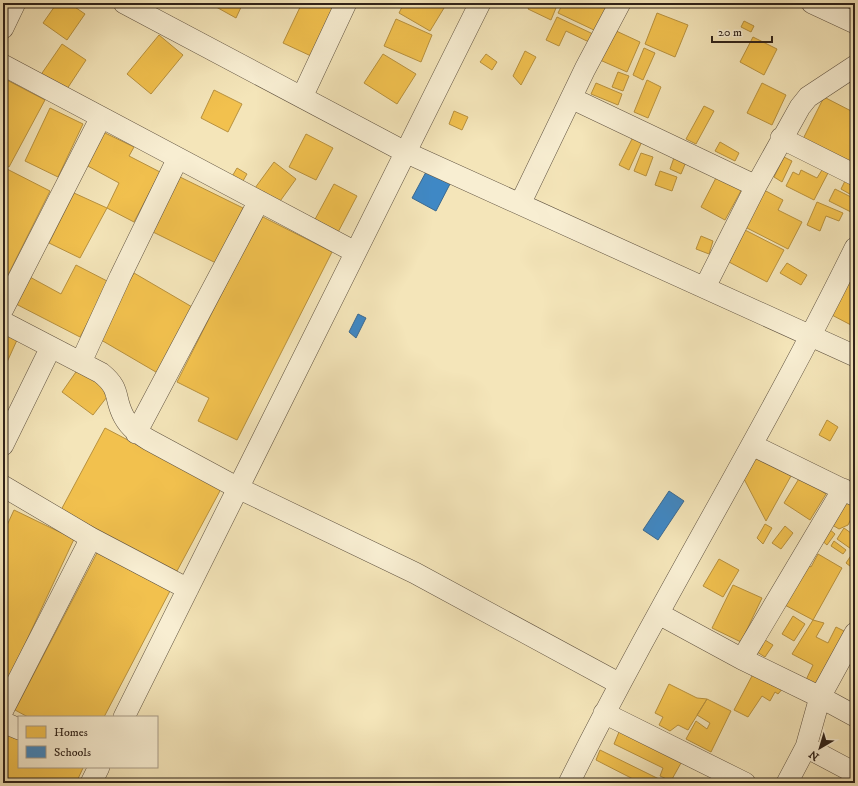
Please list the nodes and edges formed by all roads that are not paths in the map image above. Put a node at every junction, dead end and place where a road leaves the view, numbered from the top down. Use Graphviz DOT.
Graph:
graph roads {
  1 [pos="15,3"];
  2 [pos="124,3"];
  3 [pos="346,3"];
  4 [pos="480,3"];
  5 [pos="620,3"];
  6 [pos="812,3"];
  7 [pos="855,23"];
  8 [pos="3,28"];
  9 [pos="3,65"];
  10 [pos="850,75"];
  11 [pos="302,97"];
  12 [pos="571,98"];
  13 [pos="101,117"];
  14 [pos="782,138"];
  15 [pos="405,152"];
  16 [pos="178,158"];
  17 [pos="855,175"];
  18 [pos="756,186"];
  19 [pos="259,201"];
  20 [pos="520,204"];
  21 [pos="855,248"];
  22 [pos="355,252"];
  23 [pos="705,287"];
  24 [pos="3,309"];
  25 [pos="3,322"];
  26 [pos="812,336"];
  27 [pos="51,347"];
  28 [pos="855,356"];
  29 [pos="81,362"];
  30 [pos="136,433"];
  31 [pos="3,445"];
  32 [pos="752,445"];
  33 [pos="4,488"];
  34 [pos="238,488"];
  35 [pos="849,492"];
  36 [pos="91,538"];
  37 [pos="188,588"];
  38 [pos="659,614"];
  39 [pos="855,633"];
  40 [pos="742,659"];
  41 [pos="620,684"];
  42 [pos="820,696"];
  43 [pos="3,710"];
  44 [pos="604,713"];
  45 [pos="124,716"];
  46 [pos="855,716"];
  47 [pos="3,722"];
  48 [pos="18,729"];
  49 [pos="806,747"];
  50 [pos="98,768"];
  51 [pos="855,773"];
  52 [pos="91,783"];
  53 [pos="569,783"];
  54 [pos="744,783"];
  55 [pos="787,783"];
  1 -- 8 [label="street"];
  2 -- 11 [label="street"];
  3 -- 11 [label="street"];
  4 -- 15 [label="street"];
  5 -- 12 [label="street"];
  6 -- 7 [label="street"];
  9 -- 13 [label="street"];
  10 -- 14 [label="street"];
  11 -- 15 [label="street"];
  12 -- 18 [label="street"];
  12 -- 20 [label="street"];
  13 -- 16 [label="street"];
  13 -- 24 [label="street"];
  14 -- 17 [label="street"];
  14 -- 18 [label="street"];
  15 -- 20 [label="street"];
  15 -- 22 [label="street"];
  16 -- 19 [label="street"];
  16 -- 29 [label="street"];
  18 -- 23 [label="street"];
  19 -- 22 [label="street"];
  19 -- 30 [label="street"];
  20 -- 23 [label="street"];
  21 -- 26 [label="street"];
  22 -- 34 [label="street"];
  23 -- 26 [label="street"];
  25 -- 27 [label="street"];
  26 -- 28 [label="street"];
  26 -- 32 [label="street"];
  27 -- 29 [label="street"];
  27 -- 31 [label="street"];
  29 -- 30 [label="street"];
  30 -- 34 [label="street"];
  32 -- 35 [label="street"];
  32 -- 38 [label="street"];
  33 -- 36 [label="street"];
  34 -- 37 [label="street"];
  34 -- 41 [label="street"];
  35 -- 40 [label="street"];
  36 -- 37 [label="street"];
  36 -- 43 [label="street"];
  37 -- 45 [label="street"];
  38 -- 40 [label="street"];
  38 -- 41 [label="street"];
  39 -- 42 [label="street"];
  40 -- 42 [label="street"];
  41 -- 44 [label="street"];
  42 -- 46 [label="street"];
  42 -- 49 [label="street"];
  44 -- 53 [label="street"];
  44 -- 54 [label="street"];
  47 -- 48 [label="street"];
  49 -- 51 [label="street"];
  49 -- 55 [label="street"];
  50 -- 52 [label="street"];
}
